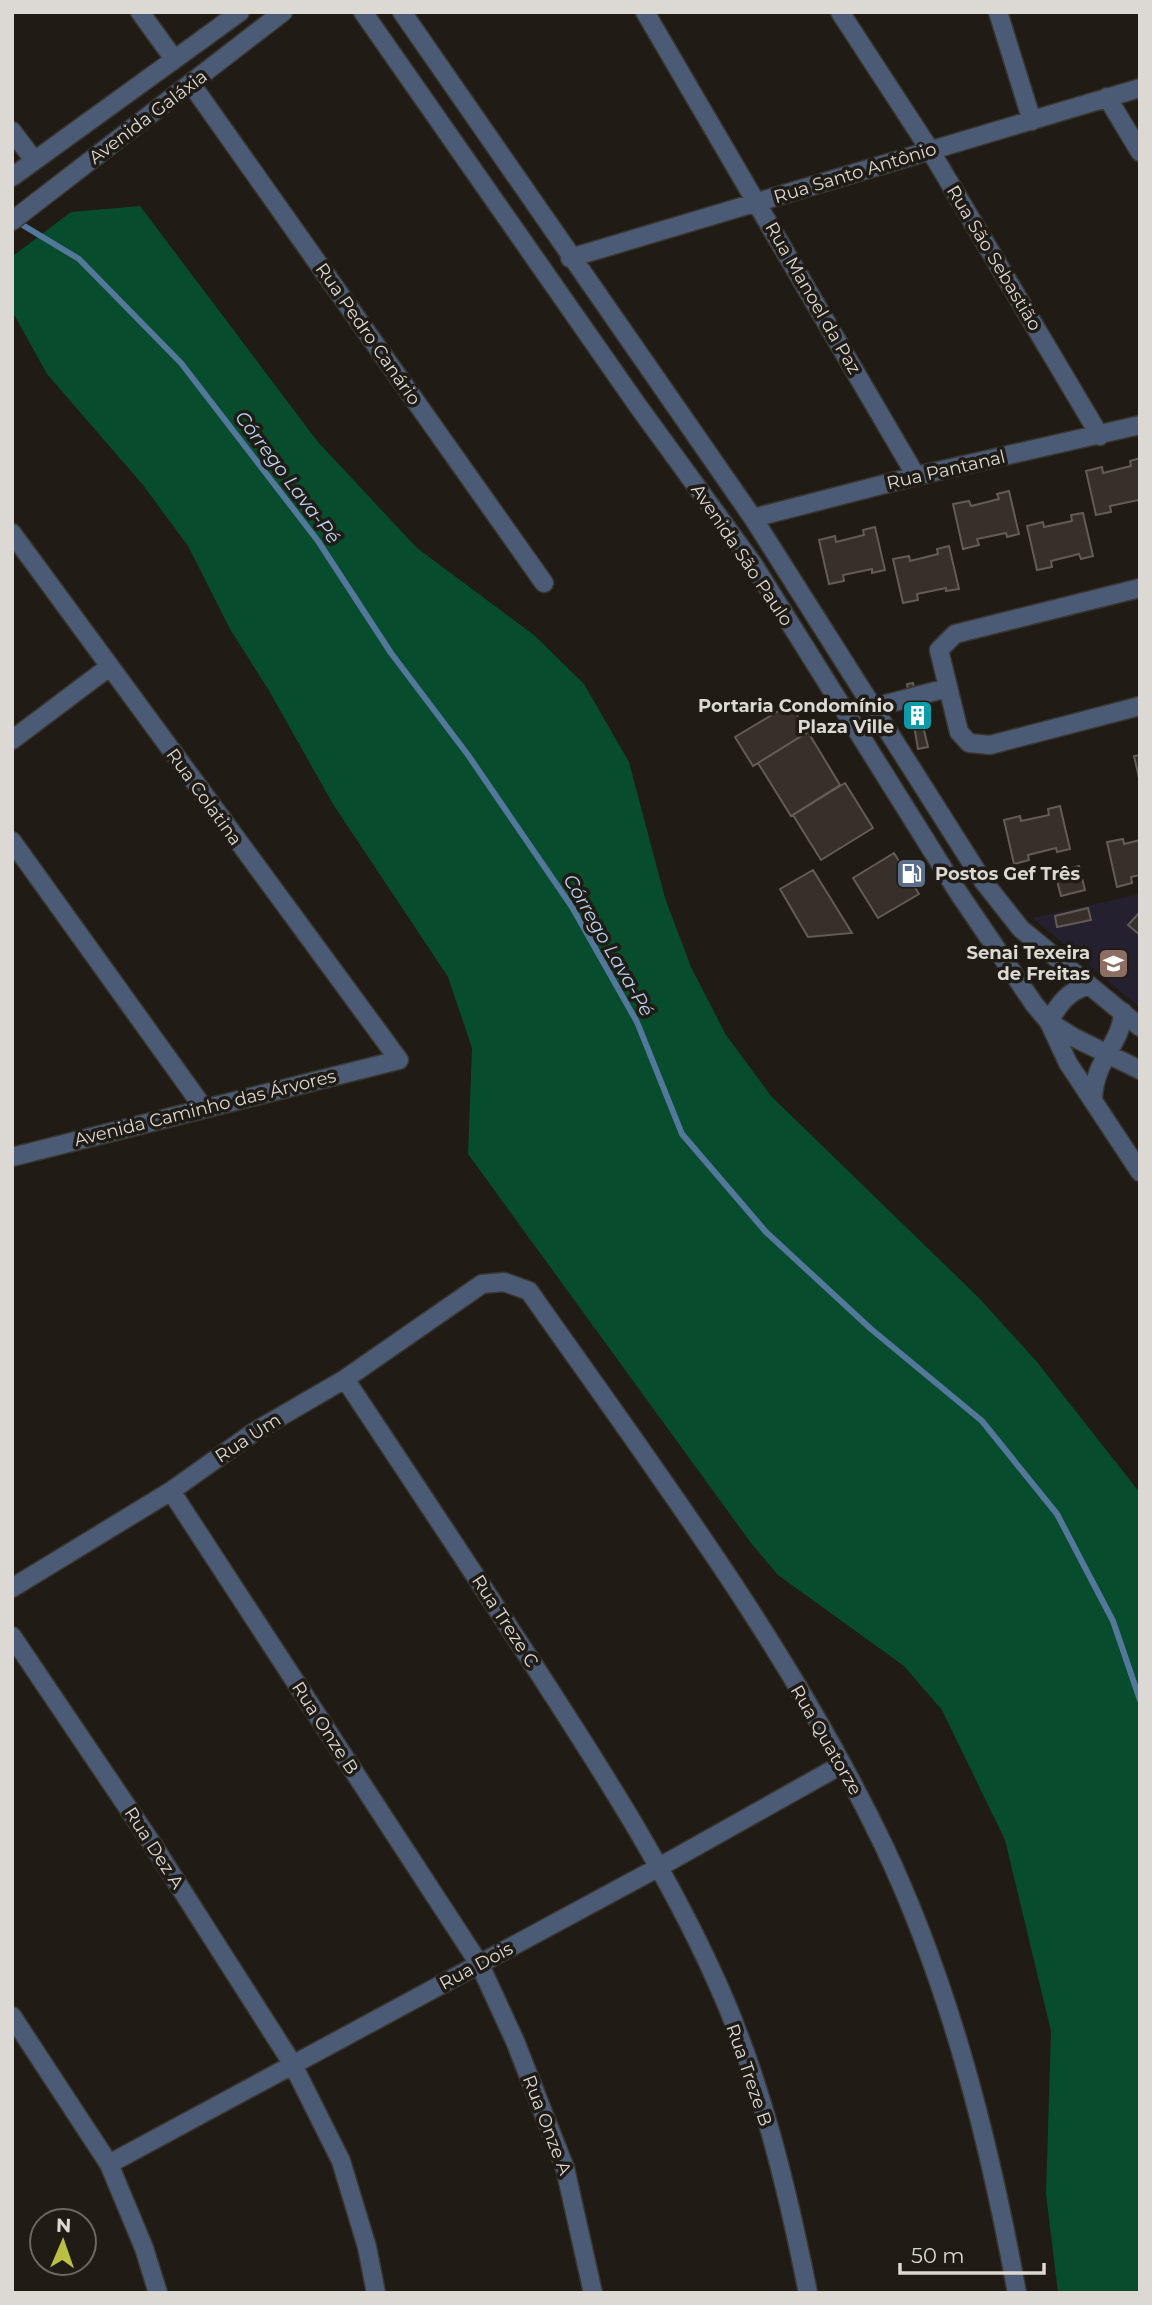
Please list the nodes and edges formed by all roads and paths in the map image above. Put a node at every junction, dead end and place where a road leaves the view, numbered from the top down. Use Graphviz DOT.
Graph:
graph roads {
  1 [pos="140,12"];
  2 [pos="240,12"];
  3 [pos="283,12"];
  4 [pos="363,12"];
  5 [pos="402,12"];
  6 [pos="645,12"];
  7 [pos="840,12"];
  8 [pos="998,12"];
  9 [pos="174,59"];
  10 [pos="192,85"];
  11 [pos="1140,88"];
  12 [pos="1107,97"];
  13 [pos="1032,121"];
  14 [pos="12,131"];
  15 [pos="930,150"];
  16 [pos="1140,152"];
  17 [pos="34,160"];
  18 [pos="12,177"];
  19 [pos="758,202"];
  20 [pos="12,221"];
  21 [pos="570,258"];
  22 [pos="1140,425"];
  23 [pos="1100,436"];
  24 [pos="916,476"];
  25 [pos="753,518"];
  26 [pos="12,533"];
  27 [pos="544,583"];
  28 [pos="1140,588"];
  29 [pos="109,667"];
  30 [pos="947,688"];
  31 [pos="1140,706"];
  32 [pos="875,707"];
  33 [pos="12,740"];
  34 [pos="12,841"];
  35 [pos="1087,986"];
  36 [pos="1123,1012"];
  37 [pos="1049,1022"];
  38 [pos="1140,1027"];
  39 [pos="1105,1052"];
  40 [pos="399,1060"];
  41 [pos="1140,1070"];
  42 [pos="1093,1099"];
  43 [pos="203,1107"];
  44 [pos="15,1152"];
  45 [pos="1140,1172"];
  46 [pos="482,1284"];
  47 [pos="345,1379"];
  48 [pos="171,1491"];
  49 [pos="12,1588"];
  50 [pos="12,1636"];
  51 [pos="841,1765"];
  52 [pos="661,1867"];
  53 [pos="480,1965"];
  54 [pos="12,2016"];
  55 [pos="292,2063"];
  56 [pos="109,2164"];
  57 [pos="158,2293"];
  58 [pos="376,2293"];
  59 [pos="593,2293"];
  60 [pos="808,2293"];
  61 [pos="1017,2293"];
  1 -- 9 [label="street"];
  2 -- 9 [label="street, Avenida Galáxia"];
  3 -- 10 [label="street, Avenida Galáxia"];
  4 -- 37 [label="street, Avenida São Paulo"];
  5 -- 21 [label="street, Avenida São Paulo"];
  6 -- 19 [label="street, Rua Manoel da Paz"];
  7 -- 15 [label="street, Rua São Sebastião"];
  8 -- 13 [label="street"];
  9 -- 17 [label="street, Avenida Galáxia"];
  10 -- 20 [label="street, Avenida Galáxia"];
  10 -- 27 [label="street, Rua Pedro Canário"];
  11 -- 12 [label="street, Rua Santo Antônio"];
  12 -- 13 [label="street, Rua Santo Antônio"];
  12 -- 16 [label="street"];
  13 -- 15 [label="street, Rua Santo Antônio"];
  14 -- 17 [label="street"];
  15 -- 19 [label="street, Rua Santo Antônio"];
  15 -- 23 [label="street, Rua São Sebastião"];
  17 -- 18 [label="street, Avenida Galáxia"];
  19 -- 21 [label="street, Rua Santo Antônio"];
  19 -- 24 [label="street, Rua Manoel da Paz"];
  21 -- 25 [label="street, Avenida São Paulo"];
  22 -- 23 [label="street, Rua Pantanal"];
  23 -- 24 [label="street, Rua Pantanal"];
  24 -- 25 [label="street, Rua Pantanal"];
  25 -- 32 [label="street, Avenida São Paulo"];
  26 -- 29 [label="street, Rua Colatina"];
  28 -- 30 [label="street"];
  29 -- 33 [label="street"];
  29 -- 40 [label="street, Rua Colatina"];
  30 -- 31 [label="street"];
  30 -- 32 [label="street"];
  32 -- 35 [label="street, Avenida São Paulo"];
  34 -- 43 [label="street"];
  35 -- 36 [label="street, Avenida São Paulo"];
  35 -- 37 [label="street"];
  36 -- 38 [label="street, Avenida São Paulo"];
  36 -- 39 [label="street"];
  37 -- 39 [label="street, Avenida São Paulo"];
  37 -- 42 [label="street"];
  39 -- 41 [label="street, Avenida São Paulo"];
  39 -- 42 [label="street"];
  40 -- 43 [label="street, Avenida Caminho das Árvores"];
  42 -- 45 [label="street"];
  43 -- 44 [label="street, Avenida Caminho das Árvores"];
  46 -- 47 [label="street, Rua Um"];
  46 -- 51 [label="street, Rua Quatorze"];
  47 -- 48 [label="street, Rua Um"];
  47 -- 52 [label="street, Rua Treze C"];
  48 -- 49 [label="street, Rua Um"];
  48 -- 53 [label="street, Rua Onze B"];
  50 -- 55 [label="street, Rua Dez A"];
  51 -- 52 [label="street, Rua Dois"];
  51 -- 61 [label="street, Rua Quatorze"];
  52 -- 53 [label="street, Rua Dois"];
  52 -- 60 [label="street, Rua Treze B"];
  53 -- 55 [label="street, Rua Dois"];
  53 -- 59 [label="street, Rua Onze A"];
  54 -- 56 [label="street"];
  55 -- 56 [label="street, Rua Dois"];
  55 -- 58 [label="street, Rua Dez A"];
  56 -- 57 [label="street"];
}
